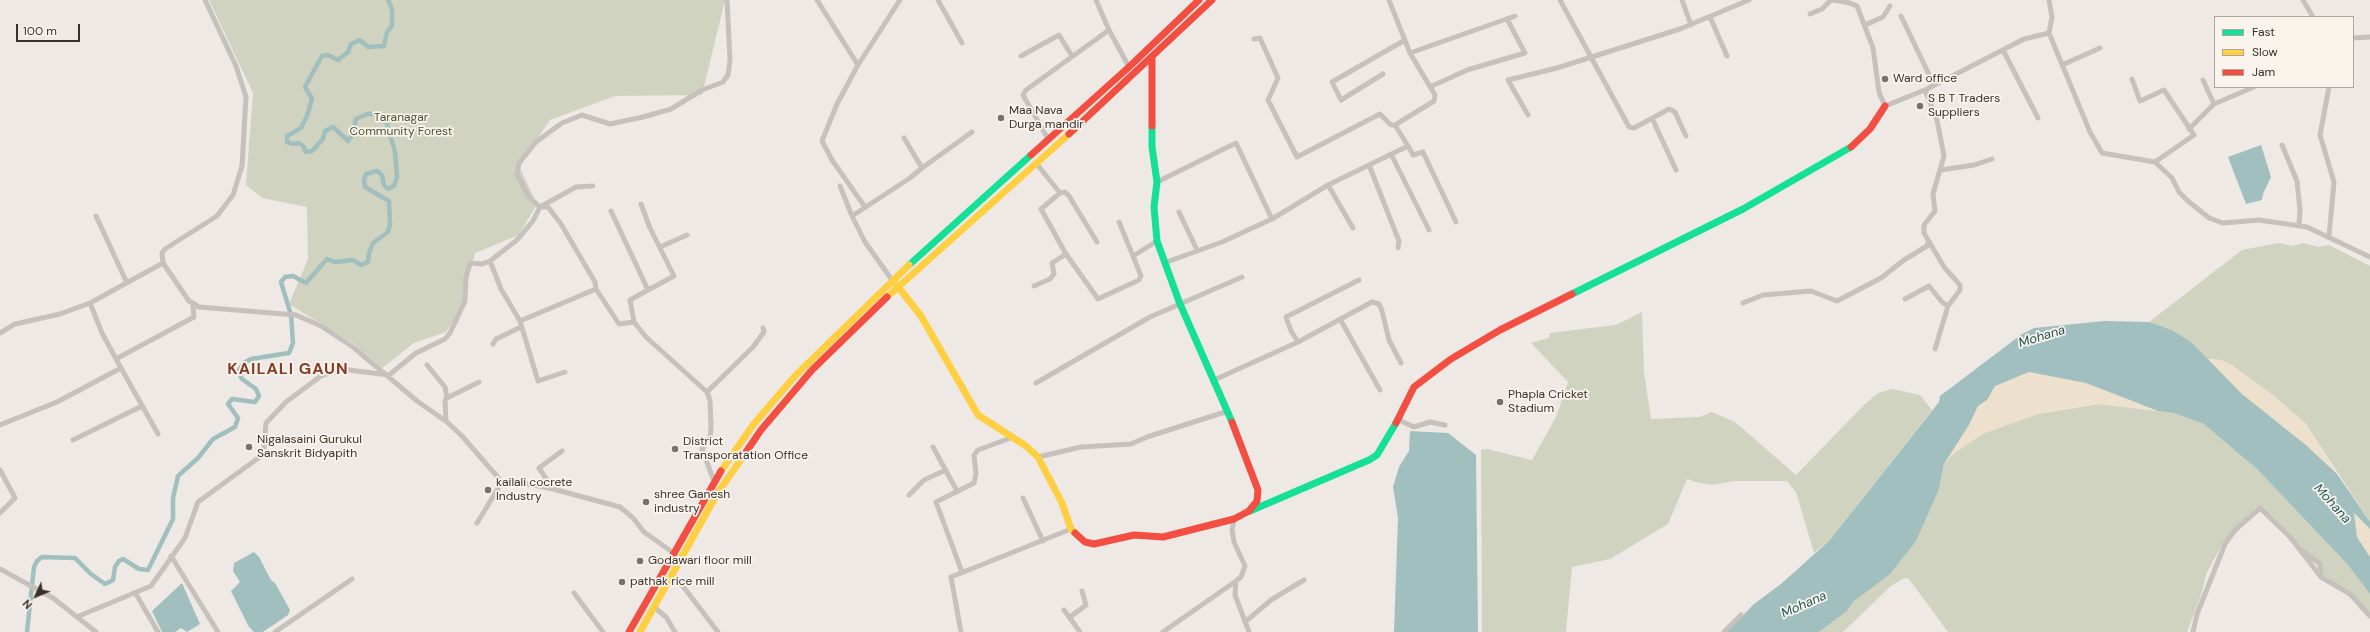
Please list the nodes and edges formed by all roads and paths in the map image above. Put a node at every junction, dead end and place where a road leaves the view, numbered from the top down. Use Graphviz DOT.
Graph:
graph roads {
  1 [pos="205,0"];
  2 [pos="727,0"];
  3 [pos="817,0"];
  4 [pos="900,0"];
  5 [pos="938,0"];
  6 [pos="1096,0"];
  7 [pos="1199,0"];
  8 [pos="1212,0"];
  9 [pos="1390,0"];
  10 [pos="1560,0"];
  11 [pos="1682,0"];
  12 [pos="1749,0"];
  13 [pos="1832,0"];
  14 [pos="2050,0"];
  15 [pos="2303,0"];
  16 [pos="1890,6"];
  17 [pos="1810,14"];
  18 [pos="1515,16"];
  19 [pos="1901,16"];
  20 [pos="2312,16"];
  21 [pos="1710,17"];
  22 [pos="1507,19"];
  23 [pos="1691,25"];
  24 [pos="1865,25"];
  25 [pos="1109,30"];
  26 [pos="2049,34"];
  27 [pos="2370,37"];
  28 [pos="2354,38"];
  29 [pos="1254,39"];
  30 [pos="1405,40"];
  31 [pos="962,42"];
  32 [pos="2100,48"];
  33 [pos="2003,50"];
  34 [pos="1410,53"];
  35 [pos="1021,56"];
  36 [pos="1072,56"];
  37 [pos="1728,56"];
  38 [pos="1152,57"];
  39 [pos="1590,58"];
  40 [pos="858,65"];
  41 [pos="2062,66"];
  42 [pos="1129,67"];
  43 [pos="1383,74"];
  44 [pos="2132,79"];
  45 [pos="2203,80"];
  46 [pos="1934,85"];
  47 [pos="1430,87"];
  48 [pos="2252,88"];
  49 [pos="2329,88"];
  50 [pos="1925,90"];
  51 [pos="2214,104"];
  52 [pos="1885,106"];
  53 [pos="1528,115"];
  54 [pos="1652,118"];
  55 [pos="2038,118"];
  56 [pos="1395,125"];
  57 [pos="2189,129"];
  58 [pos="972,132"];
  59 [pos="1686,136"];
  60 [pos="904,138"];
  61 [pos="1048,139"];
  62 [pos="2282,145"];
  63 [pos="1408,146"];
  64 [pos="1392,154"];
  65 [pos="1992,159"];
  66 [pos="2155,162"];
  67 [pos="1036,163"];
  68 [pos="1369,165"];
  69 [pos="922,168"];
  70 [pos="1676,170"];
  71 [pos="1941,170"];
  72 [pos="1157,182"];
  73 [pos="1328,185"];
  74 [pos="593,186"];
  75 [pos="840,186"];
  76 [pos="1060,193"];
  77 [pos="641,204"];
  78 [pos="540,207"];
  79 [pos="865,207"];
  80 [pos="611,211"];
  81 [pos="1179,212"];
  82 [pos="96,216"];
  83 [pos="852,216"];
  84 [pos="1272,219"];
  85 [pos="1119,222"];
  86 [pos="1456,222"];
  87 [pos="2299,226"];
  88 [pos="1353,228"];
  89 [pos="1429,230"];
  90 [pos="686,235"];
  91 [pos="2329,236"];
  92 [pos="1157,241"];
  93 [pos="1097,242"];
  94 [pos="1928,242"];
  95 [pos="660,247"];
  96 [pos="1398,248"];
  97 [pos="1197,250"];
  98 [pos="1066,254"];
  99 [pos="1133,256"];
  100 [pos="2370,257"];
  101 [pos="490,261"];
  102 [pos="163,263"];
  103 [pos="1164,263"];
  104 [pos="1242,276"];
  105 [pos="892,280"];
  106 [pos="1359,280"];
  107 [pos="127,283"];
  108 [pos="899,286"];
  109 [pos="1034,286"];
  110 [pos="596,289"];
  111 [pos="648,290"];
  112 [pos="1905,299"];
  113 [pos="90,303"];
  114 [pos="1743,303"];
  115 [pos="1180,304"];
  116 [pos="193,305"];
  117 [pos="1948,306"];
  118 [pos="1340,319"];
  119 [pos="634,322"];
  120 [pos="520,324"];
  121 [pos="763,328"];
  122 [pos="0,333"];
  123 [pos="1298,342"];
  124 [pos="494,344"];
  125 [pos="1935,349"];
  126 [pos="116,359"];
  127 [pos="1401,363"];
  128 [pos="427,364"];
  129 [pos="121,368"];
  130 [pos="565,372"];
  131 [pos="389,375"];
  132 [pos="1214,380"];
  133 [pos="478,382"];
  134 [pos="1036,383"];
  135 [pos="1380,390"];
  136 [pos="708,392"];
  137 [pos="447,398"];
  138 [pos="142,406"];
  139 [pos="1228,411"];
  140 [pos="1400,416"];
  141 [pos="446,420"];
  142 [pos="0,425"];
  143 [pos="1445,425"];
  144 [pos="158,434"];
  145 [pos="1013,437"];
  146 [pos="73,440"];
  147 [pos="934,447"];
  148 [pos="562,451"];
  149 [pos="1038,457"];
  150 [pos="0,470"];
  151 [pos="946,470"];
  152 [pos="714,481"];
  153 [pos="502,482"];
  154 [pos="553,489"];
  155 [pos="957,491"];
  156 [pos="909,495"];
  157 [pos="1023,498"];
  158 [pos="1249,511"];
  159 [pos="0,513"];
  160 [pos="1234,519"];
  161 [pos="477,523"];
  162 [pos="1071,529"];
  163 [pos="1043,541"];
  164 [pos="674,553"];
  165 [pos="171,556"];
  166 [pos="681,558"];
  167 [pos="0,569"];
  168 [pos="962,572"];
  169 [pos="352,579"];
  170 [pos="669,579"];
  171 [pos="1304,580"];
  172 [pos="1236,581"];
  173 [pos="1082,591"];
  174 [pos="574,593"];
  175 [pos="136,594"];
  176 [pos="654,607"];
  177 [pos="1064,610"];
  178 [pos="1741,615"];
  179 [pos="79,616"];
  180 [pos="2370,616"];
  181 [pos="1070,617"];
  182 [pos="1245,622"];
  183 [pos="96,632"];
  184 [pos="158,632"];
  185 [pos="218,632"];
  186 [pos="275,632"];
  187 [pos="603,632"];
  188 [pos="629,632"];
  189 [pos="640,632"];
  190 [pos="675,632"];
  191 [pos="718,632"];
  192 [pos="961,632"];
  193 [pos="1080,632"];
  194 [pos="1163,632"];
  195 [pos="1249,632"];
  196 [pos="1724,632"];
  197 [pos="2193,632"];
  1 -- 102 [label="street"];
  2 -- 78 [label="street"];
  3 -- 40 [label="street"];
  4 -- 40 [label="street"];
  5 -- 31 [label="street"];
  6 -- 25 [label="street"];
  7 -- 42 [label="main road"];
  8 -- 38 [label="main road"];
  9 -- 30 [label="street"];
  10 -- 39 [label="street"];
  11 -- 23 [label="street"];
  12 -- 21 [label="street"];
  13 -- 17 [label="street"];
  13 -- 24 [label="street"];
  14 -- 26 [label="street"];
  15 -- 20 [label="street"];
  16 -- 24 [label="street"];
  18 -- 22 [label="street"];
  19 -- 46 [label="street"];
  21 -- 23 [label="street"];
  21 -- 37 [label="street"];
  22 -- 34 [label="street"];
  22 -- 47 [label="street"];
  23 -- 39 [label="street"];
  24 -- 52 [label="street"];
  25 -- 36 [label="street"];
  25 -- 42 [label="street"];
  26 -- 33 [label="street"];
  26 -- 41 [label="street"];
  27 -- 28 [label="street"];
  29 -- 56 [label="street"];
  30 -- 34 [label="street"];
  30 -- 43 [label="street"];
  32 -- 41 [label="street"];
  33 -- 46 [label="street"];
  33 -- 55 [label="street"];
  34 -- 47 [label="street"];
  35 -- 36 [label="street"];
  36 -- 61 [label="street"];
  38 -- 67 [label="main road"];
  38 -- 72 [label="main road"];
  39 -- 53 [label="street"];
  39 -- 54 [label="street"];
  40 -- 79 [label="street"];
  41 -- 66 [label="street"];
  42 -- 61 [label="main road"];
  44 -- 57 [label="street"];
  45 -- 51 [label="street"];
  46 -- 50 [label="street"];
  47 -- 56 [label="street"];
  48 -- 51 [label="street"];
  49 -- 91 [label="street"];
  50 -- 52 [label="street"];
  50 -- 71 [label="street"];
  51 -- 57 [label="street"];
  52 -- 140 [label="main road"];
  54 -- 59 [label="street"];
  54 -- 70 [label="street"];
  56 -- 63 [label="street"];
  57 -- 66 [label="street"];
  58 -- 69 [label="street"];
  60 -- 69 [label="street"];
  61 -- 105 [label="main road"];
  62 -- 87 [label="street"];
  63 -- 64 [label="street"];
  63 -- 86 [label="street"];
  64 -- 68 [label="street"];
  64 -- 89 [label="street"];
  65 -- 71 [label="street"];
  66 -- 87 [label="street"];
  67 -- 76 [label="street"];
  67 -- 108 [label="main road"];
  68 -- 73 [label="street"];
  68 -- 96 [label="street"];
  69 -- 79 [label="street"];
  71 -- 94 [label="street"];
  72 -- 84 [label="street"];
  72 -- 92 [label="main road"];
  73 -- 84 [label="street"];
  73 -- 88 [label="street"];
  74 -- 78 [label="street"];
  75 -- 83 [label="street"];
  76 -- 93 [label="street"];
  76 -- 98 [label="street"];
  77 -- 95 [label="street"];
  78 -- 101 [label="street"];
  78 -- 110 [label="street"];
  79 -- 83 [label="street"];
  80 -- 111 [label="street"];
  81 -- 97 [label="street"];
  82 -- 107 [label="street"];
  83 -- 105 [label="street"];
  84 -- 97 [label="street"];
  85 -- 99 [label="street"];
  87 -- 91 [label="street"];
  90 -- 95 [label="street"];
  91 -- 100 [label="street"];
  92 -- 99 [label="street"];
  92 -- 103 [label="main road"];
  94 -- 114 [label="street"];
  94 -- 117 [label="street"];
  95 -- 111 [label="street"];
  97 -- 103 [label="street"];
  98 -- 99 [label="street"];
  98 -- 109 [label="street"];
  101 -- 120 [label="street"];
  101 -- 131 [label="street"];
  102 -- 107 [label="street"];
  102 -- 116 [label="street"];
  103 -- 115 [label="main road"];
  104 -- 115 [label="street"];
  105 -- 108 [label="main road"];
  105 -- 152 [label="main road"];
  106 -- 123 [label="street"];
  107 -- 113 [label="street"];
  108 -- 145 [label="main road"];
  108 -- 166 [label="main road"];
  110 -- 119 [label="street"];
  110 -- 120 [label="street"];
  111 -- 119 [label="street"];
  112 -- 117 [label="street"];
  113 -- 122 [label="street"];
  113 -- 126 [label="street"];
  115 -- 132 [label="main road"];
  115 -- 134 [label="street"];
  116 -- 126 [label="street"];
  116 -- 131 [label="street"];
  117 -- 125 [label="street"];
  118 -- 123 [label="street"];
  118 -- 127 [label="street"];
  118 -- 135 [label="street"];
  119 -- 136 [label="street"];
  120 -- 124 [label="street"];
  120 -- 130 [label="street"];
  121 -- 136 [label="street"];
  123 -- 132 [label="street"];
  126 -- 129 [label="street"];
  128 -- 137 [label="street"];
  129 -- 138 [label="street"];
  129 -- 142 [label="street"];
  131 -- 141 [label="street"];
  131 -- 165 [label="street"];
  132 -- 139 [label="main road"];
  133 -- 137 [label="street"];
  136 -- 152 [label="street"];
  137 -- 141 [label="street"];
  138 -- 144 [label="street"];
  138 -- 146 [label="street"];
  139 -- 149 [label="street"];
  139 -- 158 [label="main road"];
  140 -- 143 [label="street"];
  140 -- 158 [label="main road"];
  141 -- 153 [label="street"];
  145 -- 149 [label="main road"];
  145 -- 155 [label="street"];
  147 -- 151 [label="street"];
  148 -- 154 [label="street"];
  149 -- 162 [label="main road"];
  150 -- 159 [label="street"];
  151 -- 155 [label="street"];
  151 -- 156 [label="street"];
  152 -- 164 [label="main road"];
  153 -- 154 [label="street"];
  153 -- 161 [label="street"];
  154 -- 164 [label="street"];
  155 -- 168 [label="street"];
  157 -- 163 [label="street"];
  158 -- 160 [label="main road"];
  160 -- 162 [label="main road"];
  160 -- 172 [label="street"];
  162 -- 163 [label="street"];
  163 -- 168 [label="street"];
  164 -- 166 [label="street"];
  164 -- 188 [label="main road"];
  165 -- 175 [label="street"];
  165 -- 185 [label="street"];
  166 -- 170 [label="main road"];
  167 -- 179 [label="street"];
  168 -- 192 [label="street"];
  169 -- 186 [label="street"];
  170 -- 176 [label="main road"];
  170 -- 191 [label="street"];
  171 -- 182 [label="street"];
  172 -- 182 [label="street"];
  172 -- 194 [label="street"];
  173 -- 181 [label="street"];
  174 -- 187 [label="street"];
  175 -- 179 [label="street"];
  175 -- 184 [label="street"];
  176 -- 189 [label="main road"];
  176 -- 190 [label="street"];
  177 -- 181 [label="street"];
  178 -- 196 [label="street"];
  179 -- 183 [label="street"];
  180 -- 197 [label="street"];
  181 -- 193 [label="street"];
  182 -- 195 [label="street"];
}
